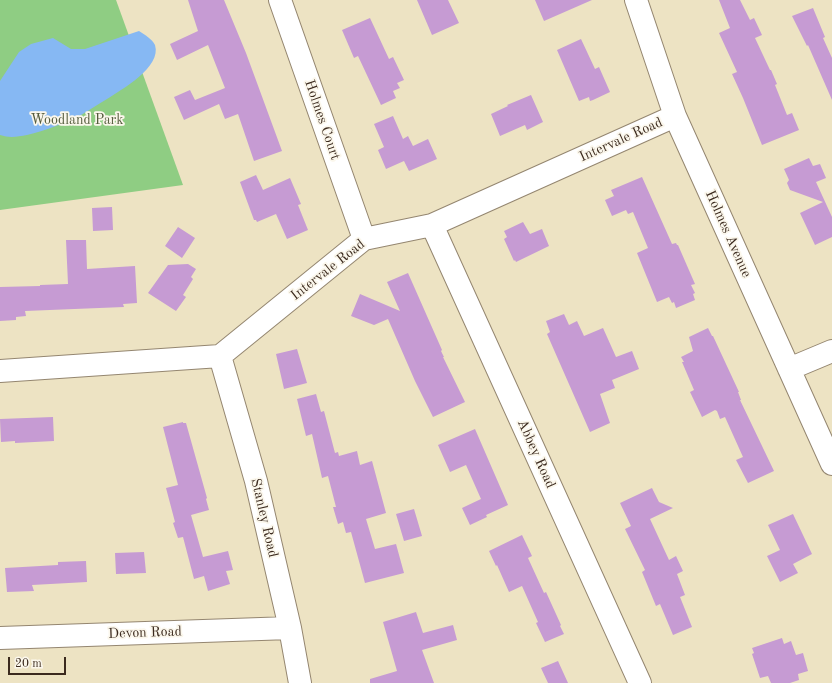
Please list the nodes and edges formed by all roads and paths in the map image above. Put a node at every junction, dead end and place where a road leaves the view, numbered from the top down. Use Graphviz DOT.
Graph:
graph roads {
  1 [pos="280,0"];
  2 [pos="636,0"];
  3 [pos="675,116"];
  4 [pos="432,225"];
  5 [pos="364,239"];
  6 [pos="832,351"];
  7 [pos="220,356"];
  8 [pos="789,369"];
  9 [pos="0,371"];
  10 [pos="832,464"];
  11 [pos="290,628"];
  12 [pos="0,638"];
  13 [pos="300,683"];
  14 [pos="640,683"];
  1 -- 5 [label="street, Holmes Court"];
  2 -- 3 [label="street, Holmes Avenue"];
  3 -- 4 [label="street, Intervale Road"];
  3 -- 8 [label="street, Holmes Avenue"];
  4 -- 5 [label="street, Intervale Road"];
  4 -- 14 [label="street, Abbey Road"];
  5 -- 7 [label="street, Intervale Road"];
  6 -- 8 [label="street"];
  7 -- 9 [label="street"];
  7 -- 11 [label="street, Stanley Road"];
  8 -- 10 [label="street, Holmes Avenue"];
  11 -- 12 [label="street, Devon Road"];
  11 -- 13 [label="street, Stanley Road"];
}
